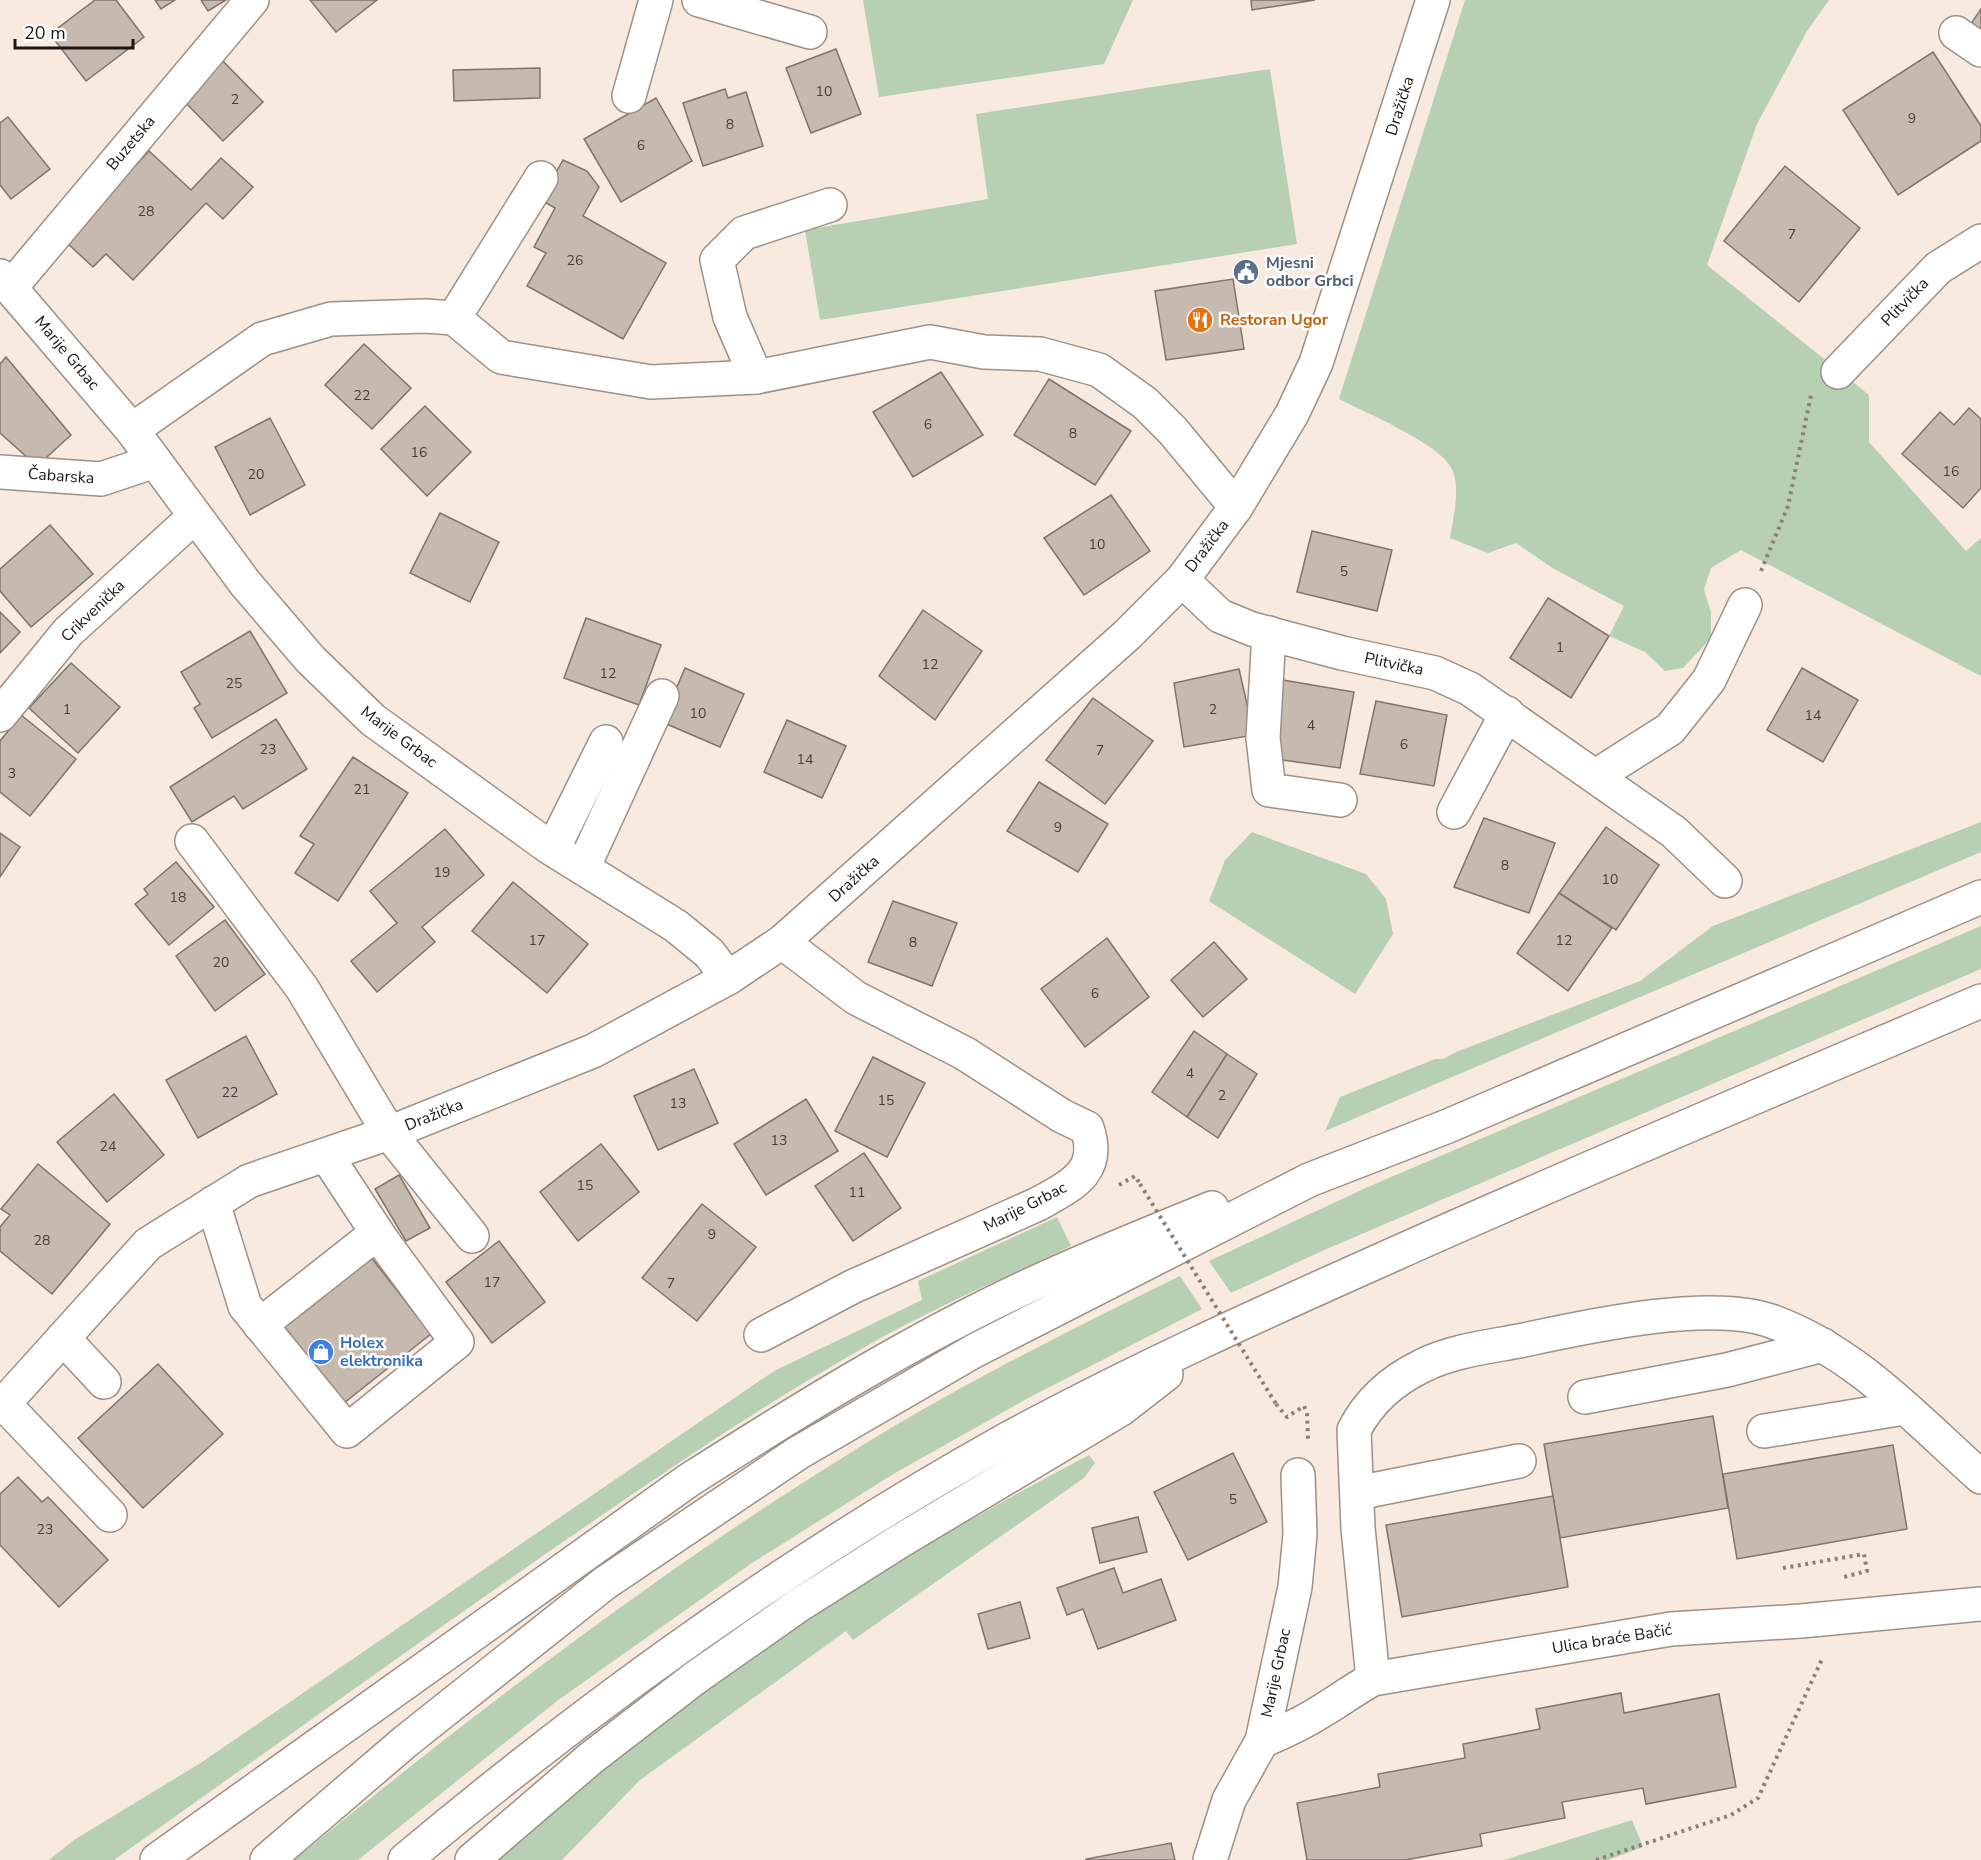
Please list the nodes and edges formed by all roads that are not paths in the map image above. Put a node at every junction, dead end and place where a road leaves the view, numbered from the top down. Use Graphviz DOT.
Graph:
graph roads {
  1 [pos="252,0"];
  2 [pos="656,0"];
  3 [pos="699,0"];
  4 [pos="1432,0"];
  5 [pos="810,32"];
  6 [pos="628,96"];
  7 [pos="541,178"];
  8 [pos="830,206"];
  9 [pos="1981,241"];
  10 [pos="6,281"];
  11 [pos="454,318"];
  12 [pos="1838,372"];
  13 [pos="756,377"];
  14 [pos="132,430"];
  15 [pos="155,461"];
  16 [pos="0,472"];
  17 [pos="1236,507"];
  18 [pos="195,516"];
  19 [pos="1182,580"];
  20 [pos="1745,605"];
  21 [pos="1269,633"];
  22 [pos="662,696"];
  23 [pos="1507,713"];
  24 [pos="0,715"];
  25 [pos="606,742"];
  26 [pos="1596,776"];
  27 [pos="1340,800"];
  28 [pos="1454,813"];
  29 [pos="192,841"];
  30 [pos="553,849"];
  31 [pos="583,868"];
  32 [pos="1725,881"];
  33 [pos="1981,897"];
  34 [pos="782,942"];
  35 [pos="729,978"];
  36 [pos="1981,1001"];
  37 [pos="389,1133"];
  38 [pos="326,1155"];
  39 [pos="1309,1180"];
  40 [pos="213,1203"];
  41 [pos="377,1233"];
  42 [pos="472,1236"];
  43 [pos="260,1325"];
  44 [pos="761,1335"];
  45 [pos="63,1338"];
  46 [pos="1199,1341"];
  47 [pos="1823,1345"];
  48 [pos="104,1382"];
  49 [pos="1585,1397"];
  50 [pos="2,1406"];
  51 [pos="1904,1408"];
  52 [pos="1764,1431"];
  53 [pos="1303,1461"];
  54 [pos="1519,1461"];
  55 [pos="1981,1477"];
  56 [pos="1357,1492"];
  57 [pos="110,1515"];
  58 [pos="1981,1604"];
  59 [pos="1373,1679"];
  60 [pos="1262,1741"];
  61 [pos="157,1860"];
  62 [pos="267,1860"];
  63 [pos="405,1860"];
  64 [pos="472,1860"];
  65 [pos="1210,1860"];
  1 -- 10 [label="main road, Buzetska"];
  2 -- 6 [label="main road"];
  3 -- 5 [label="main road"];
  4 -- 17 [label="main road, Dražička"];
  7 -- 11 [label="main road"];
  8 -- 13 [label="main road"];
  9 -- 12 [label="main road, Plitvička"];
  10 -- 14 [label="main road, Marije Grbac"];
  11 -- 13 [label="main road, Dražička"];
  11 -- 14 [label="main road"];
  13 -- 17 [label="main road, Dražička"];
  14 -- 15 [label="main road, Marije Grbac"];
  15 -- 16 [label="main road, Čabarska"];
  15 -- 18 [label="main road, Marije Grbac"];
  17 -- 19 [label="main road, Dražička"];
  18 -- 24 [label="main road, Crikvenička"];
  18 -- 30 [label="main road, Marije Grbac"];
  19 -- 21 [label="main road, Plitvička"];
  19 -- 34 [label="main road, Dražička"];
  20 -- 26 [label="main road"];
  21 -- 23 [label="main road, Plitvička"];
  21 -- 27 [label="main road"];
  22 -- 31 [label="main road"];
  23 -- 26 [label="main road, Plitvička"];
  23 -- 28 [label="main road"];
  25 -- 30 [label="main road"];
  26 -- 32 [label="main road, Plitvička"];
  29 -- 37 [label="main road, Dražička"];
  30 -- 31 [label="main road, Marije Grbac"];
  31 -- 35 [label="main road, Marije Grbac"];
  33 -- 39 [label="main road"];
  34 -- 35 [label="main road, Dražička"];
  34 -- 44 [label="main road, Marije Grbac"];
  35 -- 37 [label="main road, Dražička"];
  36 -- 46 [label="main road"];
  37 -- 38 [label="main road, Dražička"];
  37 -- 42 [label="main road"];
  38 -- 40 [label="main road, Dražička"];
  38 -- 41 [label="main road"];
  39 -- 61 [label="main road"];
  39 -- 62 [label="main road"];
  40 -- 43 [label="main road"];
  40 -- 45 [label="main road, Dražička"];
  41 -- 43 [label="main road"];
  41 -- 43 [label="main road"];
  45 -- 48 [label="main road"];
  45 -- 50 [label="main road, Dražička"];
  46 -- 63 [label="main road"];
  46 -- 64 [label="main road"];
  47 -- 49 [label="main road"];
  47 -- 51 [label="main road"];
  47 -- 56 [label="main road"];
  50 -- 57 [label="main road"];
  51 -- 52 [label="main road"];
  51 -- 55 [label="main road"];
  53 -- 60 [label="main road, Marije Grbac"];
  54 -- 56 [label="main road"];
  56 -- 59 [label="main road"];
  58 -- 59 [label="main road, Ulica braće Bačić"];
  59 -- 60 [label="main road, Ulica braće Bačić"];
  60 -- 65 [label="main road, Marije Grbac"];
}
